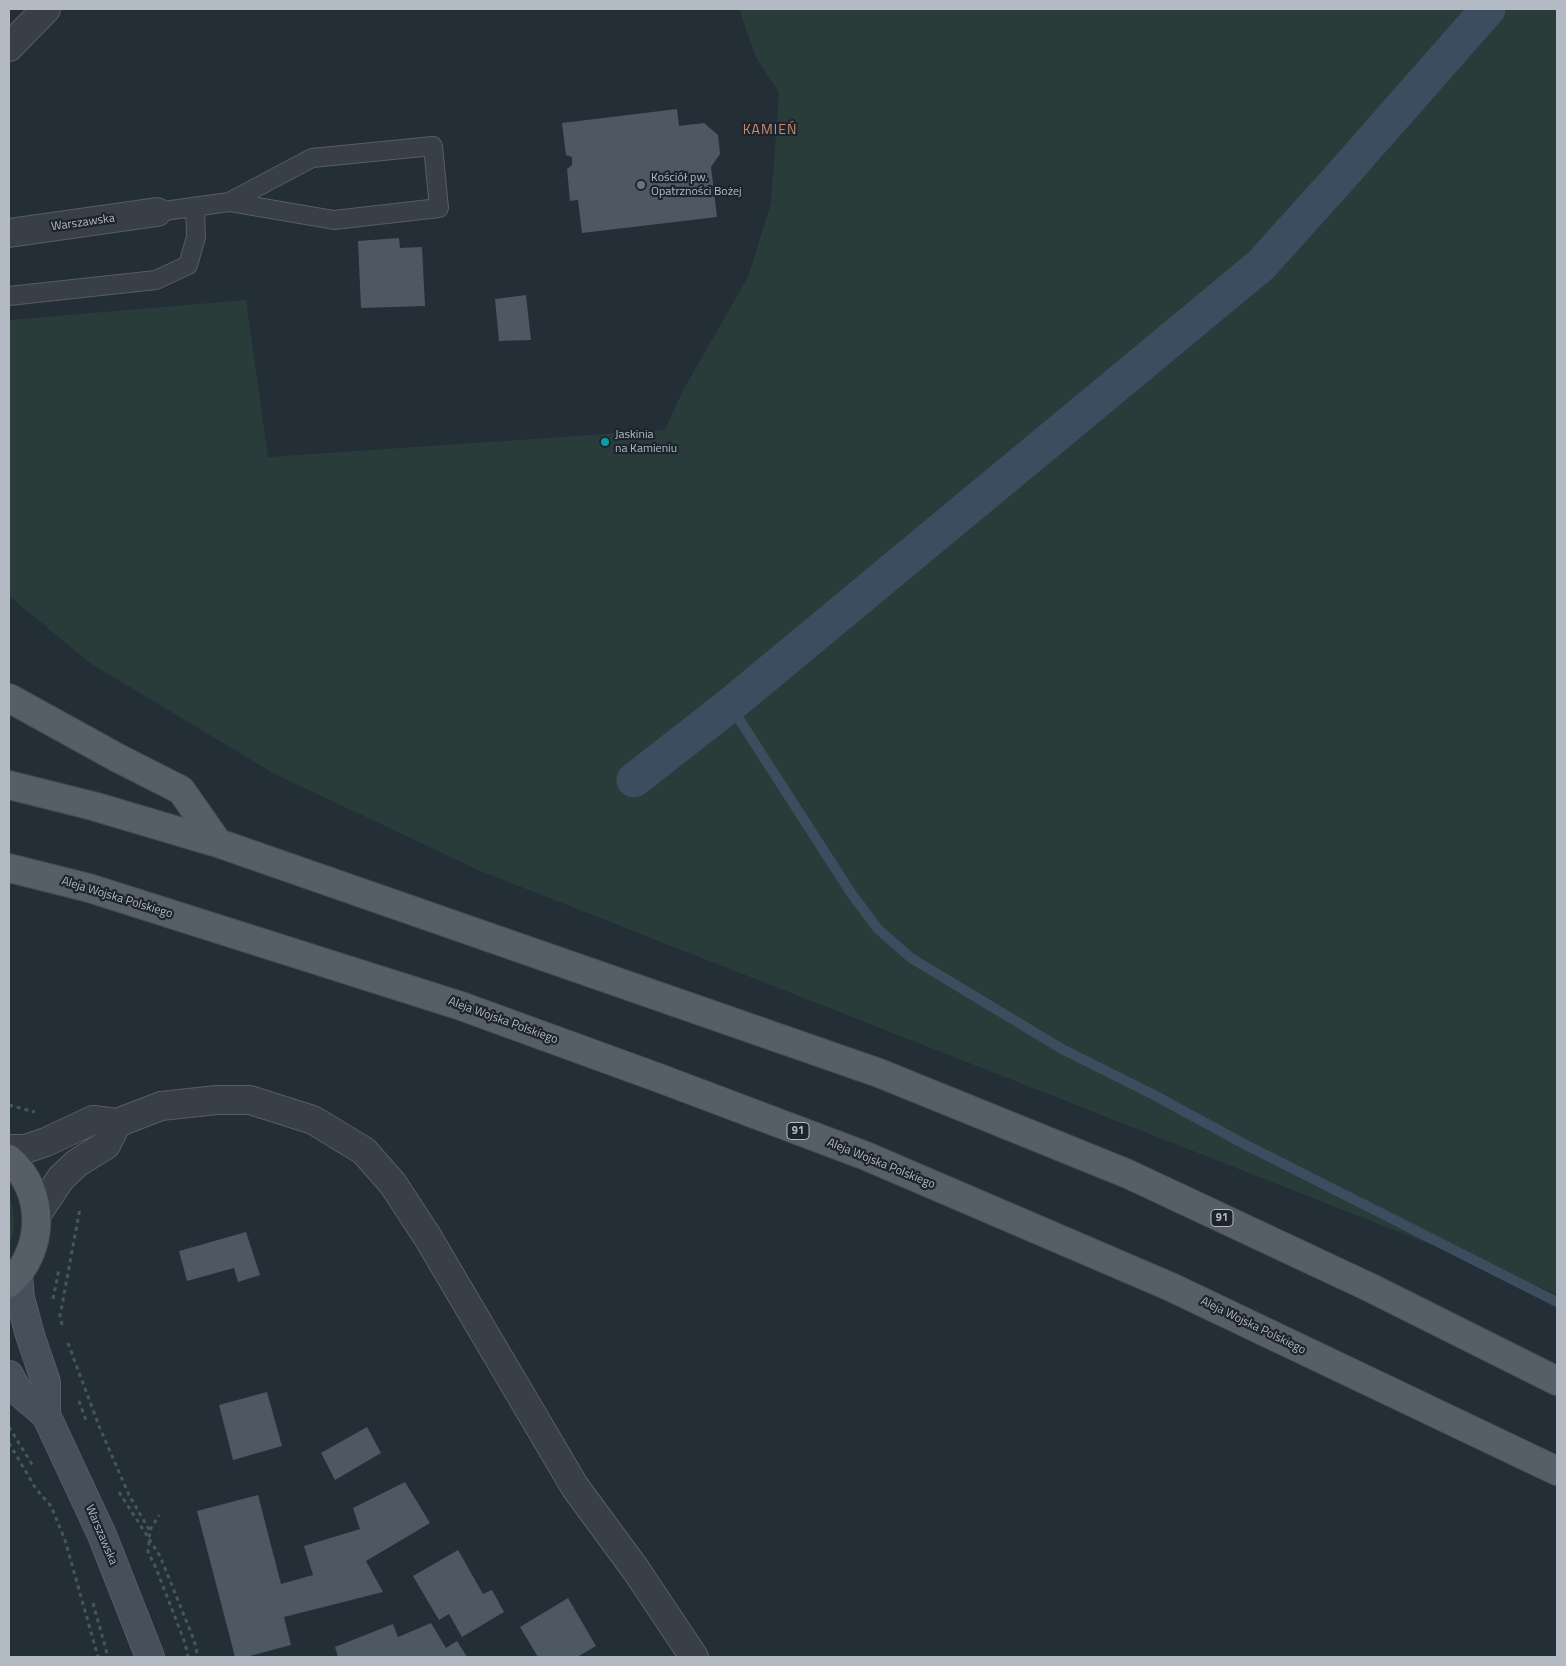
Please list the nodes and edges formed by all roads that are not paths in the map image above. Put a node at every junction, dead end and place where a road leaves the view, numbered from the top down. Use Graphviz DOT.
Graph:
graph roads {
  1 [pos="46,9"];
  2 [pos="9,47"];
  3 [pos="229,202"];
  4 [pos="195,207"];
  5 [pos="157,212"];
  6 [pos="9,233"];
  7 [pos="9,296"];
  8 [pos="9,698"];
  9 [pos="9,785"];
  10 [pos="218,842"];
  11 [pos="9,868"];
  12 [pos="117,1123"];
  13 [pos="9,1149"];
  14 [pos="9,1159"];
  15 [pos="37,1214"];
  16 [pos="13,1279"];
  17 [pos="9,1374"];
  18 [pos="1557,1380"];
  19 [pos="46,1415"];
  20 [pos="1557,1471"];
  21 [pos="150,1657"];
  22 [pos="694,1657"];
  1 -- 2 [label="street"];
  3 -- 3 [label="lane"];
  3 -- 4 [label="lane"];
  4 -- 5 [label="lane"];
  4 -- 7 [label="lane"];
  5 -- 6 [label="street, Warszawska"];
  8 -- 10 [label="main road"];
  9 -- 10 [label="main road"];
  10 -- 18 [label="main road, 91"];
  11 -- 20 [label="main road, Aleja Wojska Polskiego / 91"];
  12 -- 13 [label="street"];
  12 -- 15 [label="street"];
  12 -- 22 [label="street"];
  14 -- 15 [label="main road"];
  15 -- 16 [label="main road"];
  16 -- 19 [label="street, Warszawska"];
  17 -- 19 [label="street, Warszawska"];
  19 -- 21 [label="street, Warszawska"];
}
